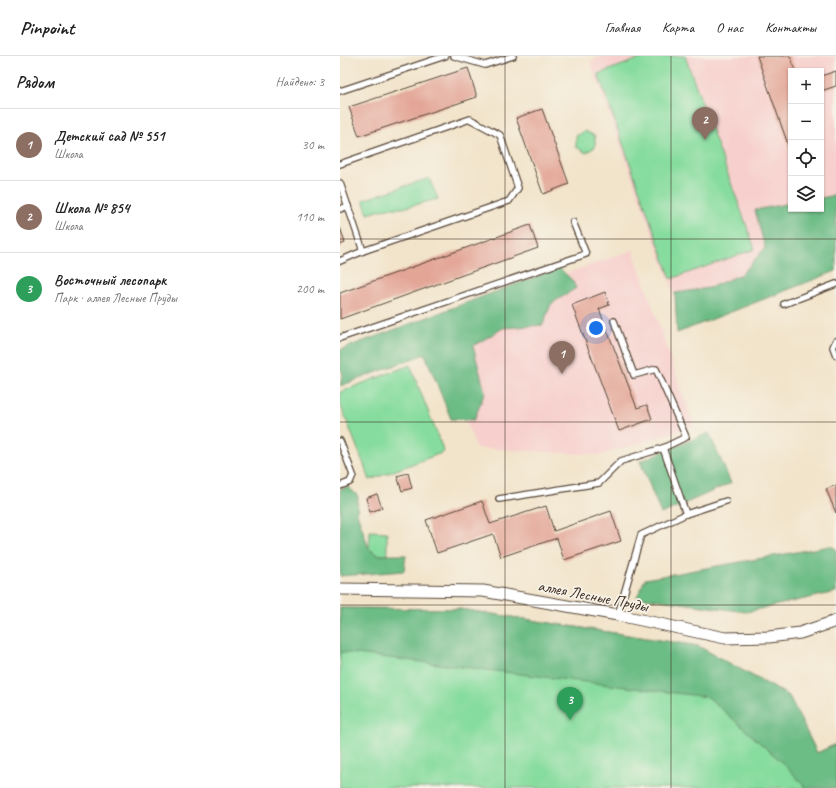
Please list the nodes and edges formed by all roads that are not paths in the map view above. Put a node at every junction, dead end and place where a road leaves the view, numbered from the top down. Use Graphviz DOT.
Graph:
graph roads {
  1 [pos="445,56"];
  2 [pos="454,56"];
  3 [pos="513,56"];
  4 [pos="340,91"];
  5 [pos="340,164"];
  6 [pos="340,183"];
  7 [pos="348,206"];
  8 [pos="340,209"];
  9 [pos="573,222"];
  10 [pos="363,251"];
  11 [pos="340,261"];
  12 [pos="836,284"];
  13 [pos="784,304"];
  14 [pos="614,321"];
  15 [pos="340,338"];
  16 [pos="836,341"];
  17 [pos="836,355"];
  18 [pos="340,441"];
  19 [pos="663,448"];
  20 [pos="340,486"];
  21 [pos="499,499"];
  22 [pos="726,501"];
  23 [pos="686,514"];
  24 [pos="340,589"];
  25 [pos="618,615"];
  26 [pos="836,621"];
  1 -- 4 [label="lane"];
  2 -- 3 [label="lane"];
  5 -- 10 [label="lane"];
  6 -- 7 [label="lane"];
  7 -- 8 [label="lane"];
  7 -- 10 [label="lane"];
  9 -- 15 [label="lane"];
  10 -- 11 [label="lane"];
  12 -- 13 [label="lane"];
  14 -- 19 [label="lane"];
  16 -- 17 [label="lane"];
  18 -- 20 [label="lane"];
  19 -- 21 [label="lane"];
  19 -- 23 [label="lane"];
  22 -- 23 [label="lane"];
  23 -- 25 [label="lane"];
  24 -- 25 [label="street, аллея Лесные Пруды"];
  25 -- 26 [label="street, аллея Лесные Пруды"];
}
